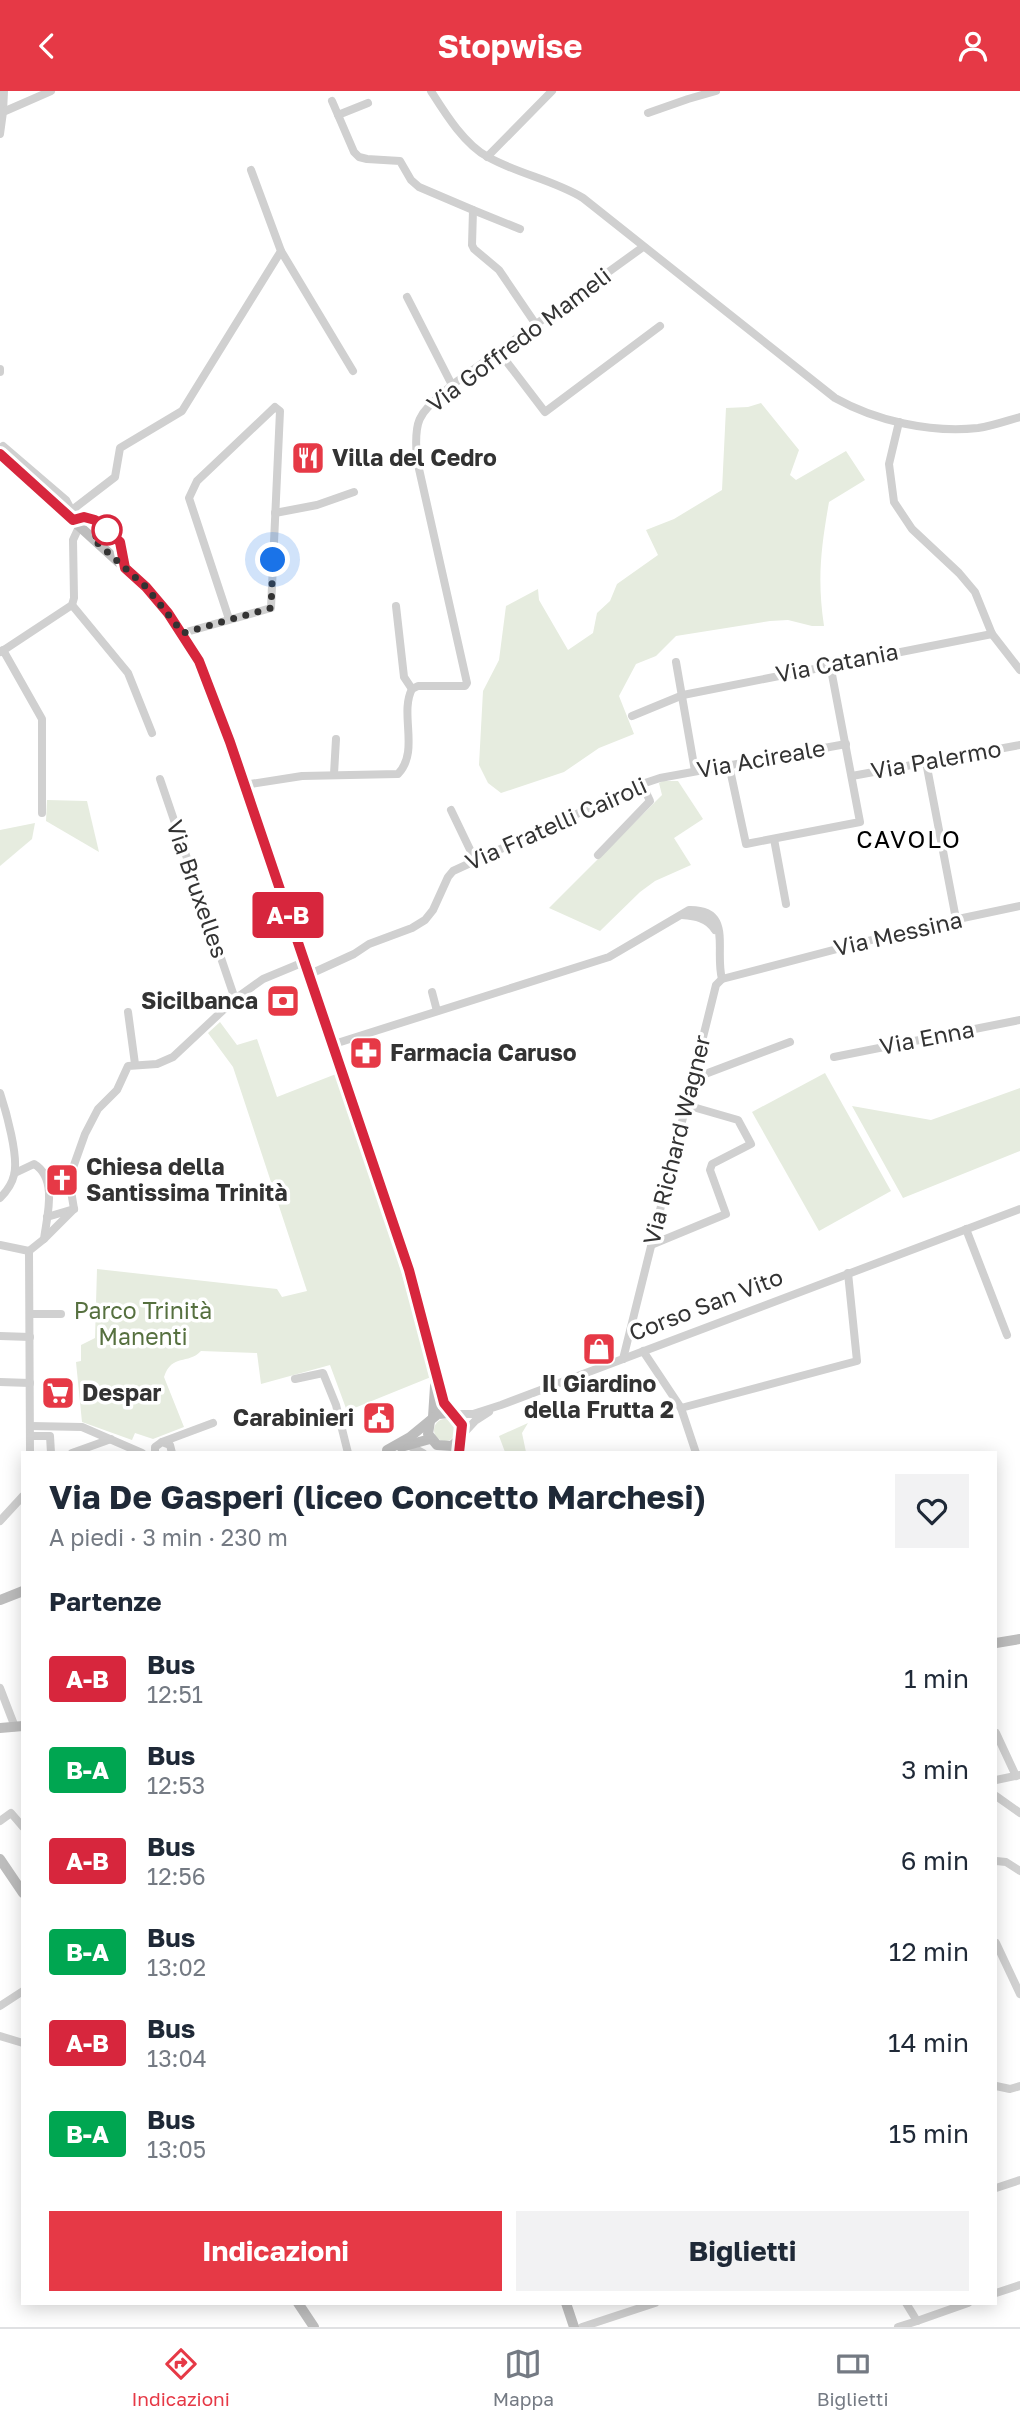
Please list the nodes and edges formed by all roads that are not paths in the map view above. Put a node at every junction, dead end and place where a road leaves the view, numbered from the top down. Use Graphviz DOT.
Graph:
graph roads {
  1 [pos="5,91"];
  2 [pos="51,91"];
  3 [pos="431,91"];
  4 [pos="552,91"];
  5 [pos="716,91"];
  6 [pos="332,101"];
  7 [pos="368,103"];
  8 [pos="3,112"];
  9 [pos="648,114"];
  10 [pos="338,115"];
  11 [pos="0,134"];
  12 [pos="487,157"];
  13 [pos="251,170"];
  14 [pos="474,210"];
  15 [pos="520,229"];
  16 [pos="643,247"];
  17 [pos="281,251"];
  18 [pos="407,297"];
  19 [pos="537,326"];
  20 [pos="660,326"];
  21 [pos="500,353"];
  22 [pos="354,371"];
  23 [pos="452,385"];
  24 [pos="1020,417"];
  25 [pos="899,422"];
  26 [pos="1,451"];
  27 [pos="354,492"];
  28 [pos="85,499"];
  29 [pos="66,500"];
  30 [pos="275,513"];
  31 [pos="73,520"];
  32 [pos="74,540"];
  33 [pos="72,605"];
  34 [pos="396,606"];
  35 [pos="229,619"];
  36 [pos="183,633"];
  37 [pos="992,634"];
  38 [pos="2,651"];
  39 [pos="676,661"];
  40 [pos="830,664"];
  41 [pos="1020,670"];
  42 [pos="412,689"];
  43 [pos="682,695"];
  44 [pos="632,716"];
  45 [pos="152,733"];
  46 [pos="336,739"];
  47 [pos="846,744"];
  48 [pos="1020,745"];
  49 [pos="926,762"];
  50 [pos="729,765"];
  51 [pos="695,771"];
  52 [pos="334,774"];
  53 [pos="677,775"];
  54 [pos="852,776"];
  55 [pos="160,779"];
  56 [pos="642,784"];
  57 [pos="244,785"];
  58 [pos="451,810"];
  59 [pos="42,813"];
  60 [pos="774,839"];
  61 [pos="598,855"];
  62 [pos="475,860"];
  63 [pos="786,904"];
  64 [pos="1020,906"];
  65 [pos="956,919"];
  66 [pos="304,962"];
  67 [pos="308,975"];
  68 [pos="722,979"];
  69 [pos="432,992"];
  70 [pos="235,999"];
  71 [pos="438,1011"];
  72 [pos="128,1012"];
  73 [pos="1020,1020"];
  74 [pos="790,1042"];
  75 [pos="331,1045"];
  76 [pos="834,1057"];
  77 [pos="135,1064"];
  78 [pos="692,1079"];
  79 [pos="0,1093"];
  80 [pos="686,1105"];
  81 [pos="15,1173"];
  82 [pos="0,1198"];
  83 [pos="74,1209"];
  84 [pos="1020,1209"];
  85 [pos="47,1217"];
  86 [pos="966,1229"];
  87 [pos="44,1239"];
  88 [pos="0,1245"];
  89 [pos="651,1245"];
  90 [pos="29,1251"];
  91 [pos="848,1273"];
  92 [pos="30,1314"];
  93 [pos="61,1314"];
  94 [pos="1007,1335"];
  95 [pos="0,1336"];
  96 [pos="30,1337"];
  97 [pos="643,1351"];
  98 [pos="623,1359"];
  99 [pos="434,1365"];
  100 [pos="295,1379"];
  101 [pos="0,1382"];
  102 [pos="30,1383"];
  103 [pos="501,1405"];
  104 [pos="681,1408"];
  105 [pos="452,1414"];
  106 [pos="432,1419"];
  107 [pos="214,1423"];
  108 [pos="31,1426"];
  109 [pos="50,1426"];
  110 [pos="184,1433"];
  111 [pos="31,1436"];
  112 [pos="50,1436"];
  113 [pos="461,1437"];
  114 [pos="111,1439"];
  115 [pos="408,1445"];
  116 [pos="159,1446"];
  117 [pos="436,1447"];
  118 [pos="31,1451"];
  119 [pos="51,1451"];
  120 [pos="78,1451"];
  121 [pos="135,1451"];
  122 [pos="141,1451"];
  123 [pos="173,1451"];
  124 [pos="348,1451"];
  125 [pos="384,1451"];
  126 [pos="419,1451"];
  127 [pos="458,1451"];
  128 [pos="695,1451"];
  129 [pos="21,1498"];
  130 [pos="0,1521"];
  131 [pos="21,1592"];
  132 [pos="0,1600"];
  133 [pos="1020,1639"];
  134 [pos="997,1643"];
  135 [pos="0,1688"];
  136 [pos="19,1726"];
  137 [pos="0,1728"];
  138 [pos="997,1735"];
  139 [pos="1018,1776"];
  140 [pos="997,1780"];
  141 [pos="997,1797"];
  142 [pos="1020,1813"];
  143 [pos="0,1821"];
  144 [pos="21,1825"];
  145 [pos="0,1859"];
  146 [pos="997,1861"];
  147 [pos="1020,1871"];
  148 [pos="21,1890"];
  149 [pos="997,1945"];
  150 [pos="21,1992"];
  151 [pos="1020,1994"];
  152 [pos="0,2006"];
  153 [pos="0,2036"];
  154 [pos="21,2042"];
  155 [pos="997,2086"];
  156 [pos="1020,2087"];
  157 [pos="1020,2180"];
  158 [pos="997,2188"];
  159 [pos="1020,2285"];
  160 [pos="997,2293"];
  161 [pos="299,2305"];
  162 [pos="567,2305"];
  163 [pos="649,2305"];
  164 [pos="907,2305"];
  165 [pos="962,2305"];
  166 [pos="917,2321"];
  167 [pos="314,2327"];
  168 [pos="574,2327"];
  169 [pos="582,2327"];
  170 [pos="898,2327"];
  1 -- 8 [label="street"];
  2 -- 8 [label="street"];
  3 -- 12 [label="street"];
  4 -- 12 [label="street"];
  5 -- 9 [label="street"];
  6 -- 10 [label="street"];
  7 -- 10 [label="street"];
  8 -- 11 [label="street"];
  10 -- 14 [label="street"];
  12 -- 16 [label="street"];
  13 -- 17 [label="street"];
  14 -- 15 [label="street"];
  14 -- 19 [label="street"];
  16 -- 19 [label="street, Via Goffredo Mameli"];
  16 -- 25 [label="street"];
  17 -- 22 [label="street"];
  17 -- 28 [label="street"];
  18 -- 23 [label="street"];
  19 -- 21 [label="street, Via Goffredo Mameli"];
  20 -- 21 [label="street"];
  21 -- 23 [label="street, Via Goffredo Mameli"];
  23 -- 42 [label="street, Via Goffredo Mameli"];
  24 -- 25 [label="street"];
  25 -- 37 [label="street"];
  26 -- 29 [label="street"];
  26 -- 31 [label="main road"];
  27 -- 30 [label="street"];
  28 -- 29 [label="street"];
  28 -- 31 [label="street"];
  29 -- 31 [label="street"];
  30 -- 35 [label="street"];
  30 -- 35 [label="street"];
  31 -- 32 [label="street"];
  31 -- 32 [label="street"];
  31 -- 36 [label="main road"];
  32 -- 33 [label="street"];
  33 -- 38 [label="street"];
  33 -- 45 [label="street"];
  34 -- 42 [label="street"];
  35 -- 36 [label="street"];
  36 -- 57 [label="main road"];
  37 -- 40 [label="street, Via Catania"];
  37 -- 41 [label="street"];
  38 -- 59 [label="street"];
  39 -- 43 [label="street"];
  40 -- 43 [label="street, Via Catania"];
  40 -- 47 [label="street"];
  42 -- 52 [label="street"];
  43 -- 44 [label="street, Via Catania"];
  43 -- 51 [label="street"];
  46 -- 52 [label="street"];
  47 -- 50 [label="street, Via Acireale"];
  47 -- 54 [label="street"];
  48 -- 49 [label="street, Via Palermo"];
  49 -- 54 [label="street, Via Palermo"];
  49 -- 65 [label="street"];
  50 -- 51 [label="street, Via Acireale"];
  50 -- 60 [label="street"];
  51 -- 53 [label="street, Via Acireale"];
  52 -- 57 [label="street"];
  53 -- 56 [label="street, Via Fratelli Cairoli"];
  54 -- 60 [label="street"];
  55 -- 70 [label="street, Via Bruxelles"];
  56 -- 61 [label="street"];
  56 -- 62 [label="street, Via Fratelli Cairoli"];
  57 -- 66 [label="main road"];
  58 -- 62 [label="street"];
  60 -- 63 [label="street"];
  62 -- 67 [label="street, Via Fratelli Cairoli"];
  64 -- 65 [label="street, Via Messina"];
  65 -- 68 [label="street, Via Messina"];
  66 -- 67 [label="main road"];
  66 -- 70 [label="street"];
  67 -- 75 [label="main road"];
  68 -- 71 [label="street"];
  68 -- 78 [label="street, Via Richard Wagner"];
  69 -- 71 [label="street"];
  70 -- 77 [label="street"];
  71 -- 75 [label="street"];
  72 -- 77 [label="street"];
  73 -- 76 [label="street, Via Enna"];
  74 -- 78 [label="street"];
  75 -- 99 [label="main road"];
  77 -- 83 [label="street"];
  78 -- 80 [label="street, Via Richard Wagner"];
  79 -- 81 [label="street"];
  80 -- 89 [label="street, Via Richard Wagner"];
  80 -- 89 [label="street"];
  81 -- 82 [label="street"];
  81 -- 85 [label="street"];
  83 -- 85 [label="street"];
  83 -- 87 [label="street"];
  84 -- 86 [label="street, Corso San Vito"];
  85 -- 87 [label="street"];
  86 -- 91 [label="street, Corso San Vito"];
  86 -- 94 [label="street"];
  87 -- 90 [label="street"];
  88 -- 90 [label="street"];
  89 -- 98 [label="street, Via Richard Wagner"];
  90 -- 92 [label="street"];
  91 -- 97 [label="street, Corso San Vito"];
  91 -- 104 [label="street"];
  92 -- 93 [label="street"];
  92 -- 96 [label="street"];
  95 -- 96 [label="street"];
  96 -- 102 [label="street"];
  97 -- 98 [label="street, Corso San Vito"];
  97 -- 104 [label="street"];
  98 -- 103 [label="street, Corso San Vito"];
  99 -- 105 [label="main road"];
  99 -- 106 [label="main road"];
  100 -- 124 [label="street"];
  101 -- 102 [label="street"];
  102 -- 108 [label="street"];
  103 -- 105 [label="street"];
  103 -- 113 [label="street"];
  104 -- 128 [label="street"];
  105 -- 106 [label="main road"];
  105 -- 113 [label="main road"];
  106 -- 117 [label="main road"];
  106 -- 125 [label="main road"];
  107 -- 110 [label="street"];
  108 -- 109 [label="street"];
  108 -- 111 [label="street"];
  109 -- 112 [label="street"];
  109 -- 114 [label="street"];
  110 -- 116 [label="street"];
  110 -- 123 [label="street"];
  111 -- 112 [label="street"];
  111 -- 118 [label="street"];
  112 -- 119 [label="street"];
  113 -- 117 [label="main road"];
  113 -- 127 [label="main road"];
  114 -- 120 [label="street"];
  114 -- 121 [label="street"];
  115 -- 117 [label="main road"];
  115 -- 125 [label="main road"];
  115 -- 126 [label="street"];
  116 -- 122 [label="street"];
  129 -- 130 [label="street"];
  131 -- 132 [label="main road"];
  133 -- 134 [label="main road"];
  135 -- 136 [label="street"];
  136 -- 137 [label="main road"];
  138 -- 139 [label="street"];
  139 -- 140 [label="street"];
  141 -- 142 [label="street"];
  143 -- 144 [label="street"];
  145 -- 148 [label="main road"];
  146 -- 147 [label="street"];
  149 -- 151 [label="street"];
  150 -- 152 [label="street"];
  153 -- 154 [label="street"];
  155 -- 156 [label="street"];
  157 -- 158 [label="street"];
  159 -- 160 [label="street"];
  161 -- 167 [label="main road"];
  162 -- 168 [label="main road"];
  163 -- 169 [label="street"];
  164 -- 166 [label="street"];
  165 -- 166 [label="street"];
  166 -- 170 [label="street"];
}
